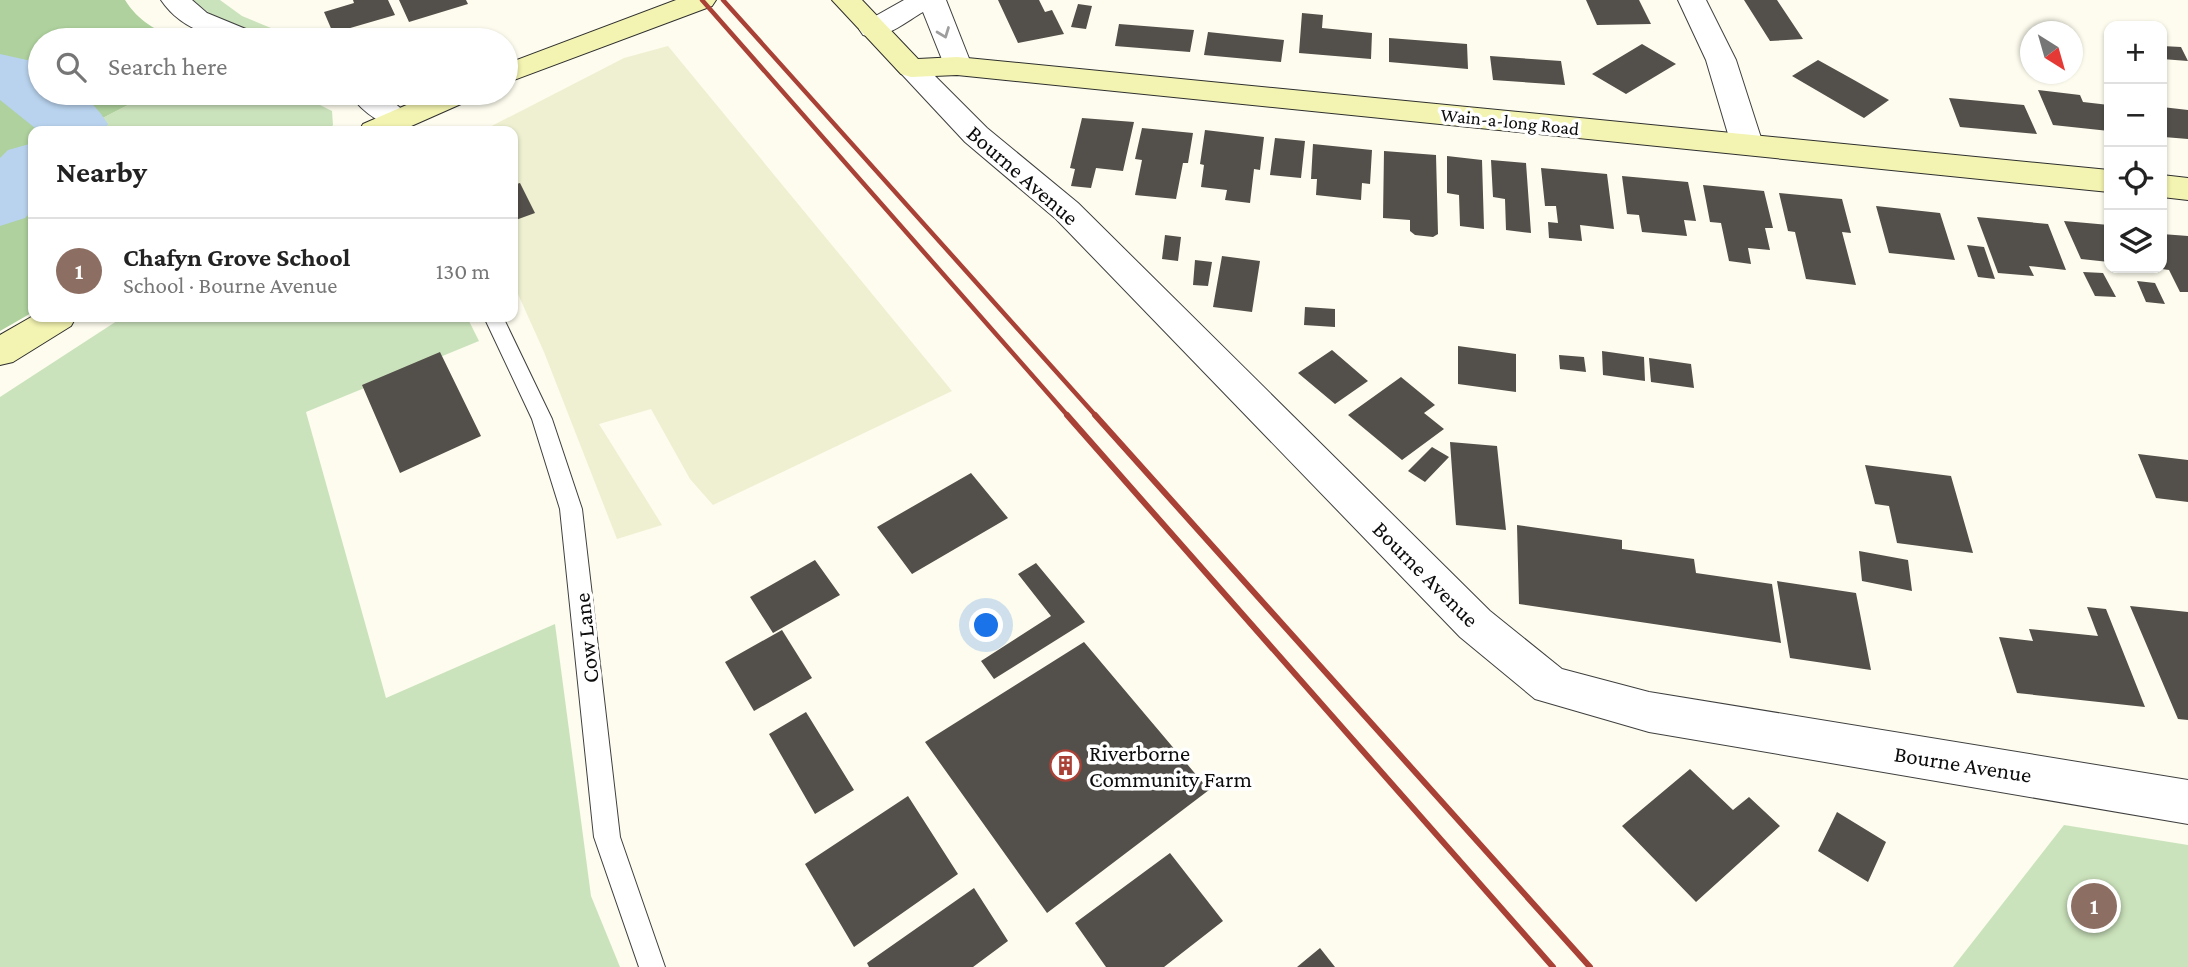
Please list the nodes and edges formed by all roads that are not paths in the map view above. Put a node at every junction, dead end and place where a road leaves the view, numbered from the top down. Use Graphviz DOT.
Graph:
graph roads {
  1 [pos="175,0"];
  2 [pos="702,0"];
  3 [pos="846,0"];
  4 [pos="924,0"];
  5 [pos="932,0"];
  6 [pos="1692,0"];
  7 [pos="219,28"];
  8 [pos="873,29"];
  9 [pos="957,66"];
  10 [pos="911,68"];
  11 [pos="518,69"];
  12 [pos="372,105"];
  13 [pos="434,105"];
  14 [pos="387,126"];
  15 [pos="390,126"];
  16 [pos="1747,144"];
  17 [pos="2104,180"];
  18 [pos="2167,187"];
  19 [pos="2188,189"];
  20 [pos="51,322"];
  21 [pos="495,322"];
  22 [pos="0,352"];
  23 [pos="2188,802"];
  24 [pos="652,967"];
  1 -- 7 [label="street"];
  2 -- 11 [label="street"];
  3 -- 8 [label="street, Bourne Avenue"];
  4 -- 8 [label="street"];
  5 -- 9 [label="street, one-way"];
  6 -- 16 [label="street"];
  8 -- 10 [label="street, Bourne Avenue"];
  9 -- 10 [label="street, Wain-a-long Road"];
  9 -- 16 [label="street, Wain-a-long Road"];
  10 -- 23 [label="street, Bourne Avenue"];
  12 -- 14 [label="street"];
  13 -- 15 [label="street"];
  16 -- 17 [label="street, Wain-a-long Road"];
  18 -- 19 [label="street"];
  20 -- 22 [label="street"];
  21 -- 24 [label="lane, Cow Lane"];
}
